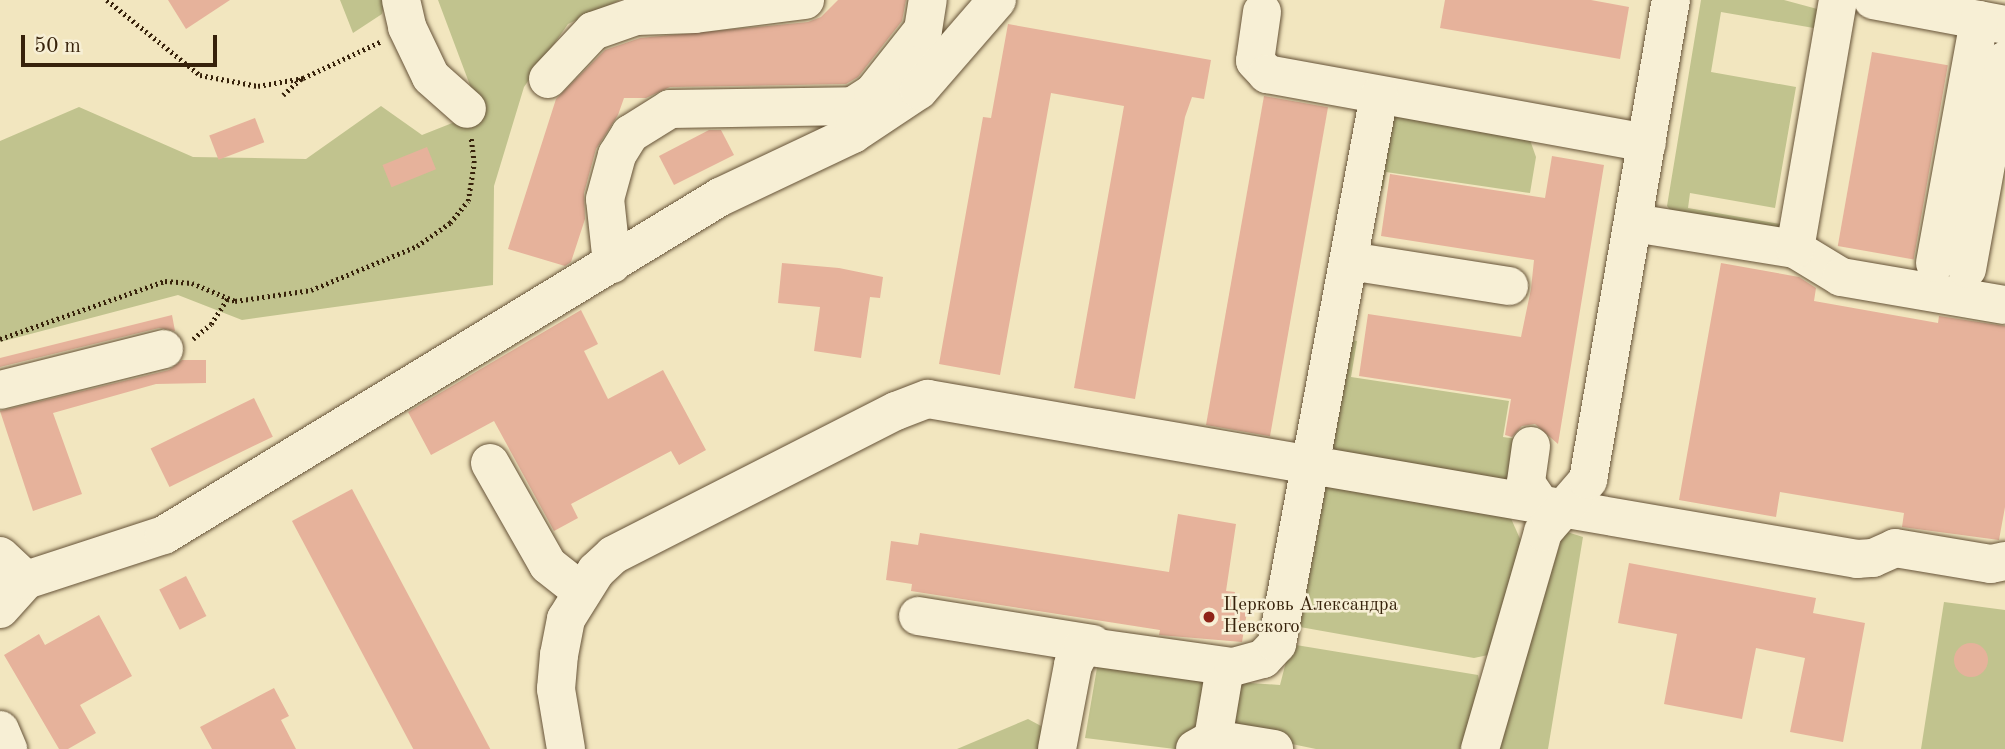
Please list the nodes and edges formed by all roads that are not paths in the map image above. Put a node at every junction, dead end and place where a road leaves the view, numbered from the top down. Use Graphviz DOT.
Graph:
graph roads {
  1 [pos="805,0"];
  2 [pos="928,0"];
  3 [pos="997,0"];
  4 [pos="1671,0"];
  5 [pos="1838,0"];
  6 [pos="1873,0"];
  7 [pos="1262,12"];
  8 [pos="404,13"];
  9 [pos="1992,22"];
  10 [pos="2005,60"];
  11 [pos="548,79"];
  12 [pos="1379,95"];
  13 [pos="467,109"];
  14 [pos="1647,143"];
  15 [pos="1634,223"];
  16 [pos="1795,249"];
  17 [pos="1349,261"];
  18 [pos="612,264"];
  19 [pos="1509,286"];
  20 [pos="2005,305"];
  21 [pos="163,349"];
  22 [pos="0,390"];
  23 [pos="1531,446"];
  24 [pos="490,463"];
  25 [pos="1313,464"];
  26 [pos="1552,506"];
  27 [pos="2005,561"];
  28 [pos="13,568"];
  29 [pos="581,591"];
  30 [pos="0,609"];
  31 [pos="918,617"];
  32 [pos="1093,644"];
  33 [pos="1225,667"];
  34 [pos="0,730"];
  35 [pos="1204,744"];
  36 [pos="8,749"];
  37 [pos="566,749"];
  38 [pos="1057,749"];
  39 [pos="1274,749"];
  40 [pos="1480,749"];
  1 -- 11 [label="street"];
  2 -- 18 [label="street"];
  3 -- 18 [label="street"];
  4 -- 14 [label="street"];
  5 -- 16 [label="street"];
  6 -- 9 [label="street"];
  7 -- 12 [label="street"];
  8 -- 13 [label="street"];
  9 -- 10 [label="street"];
  12 -- 14 [label="street"];
  12 -- 17 [label="street"];
  14 -- 15 [label="street"];
  15 -- 16 [label="street"];
  15 -- 26 [label="street"];
  16 -- 20 [label="street"];
  17 -- 19 [label="street"];
  17 -- 25 [label="street"];
  18 -- 28 [label="street"];
  21 -- 22 [label="street"];
  23 -- 26 [label="street"];
  24 -- 29 [label="street"];
  25 -- 26 [label="street"];
  25 -- 29 [label="street"];
  25 -- 33 [label="street"];
  26 -- 27 [label="street"];
  26 -- 40 [label="street"];
  28 -- 30 [label="street"];
  29 -- 37 [label="street"];
  31 -- 32 [label="street"];
  32 -- 33 [label="street"];
  32 -- 38 [label="street"];
  33 -- 35 [label="street"];
  34 -- 36 [label="street"];
  35 -- 39 [label="street"];
}
